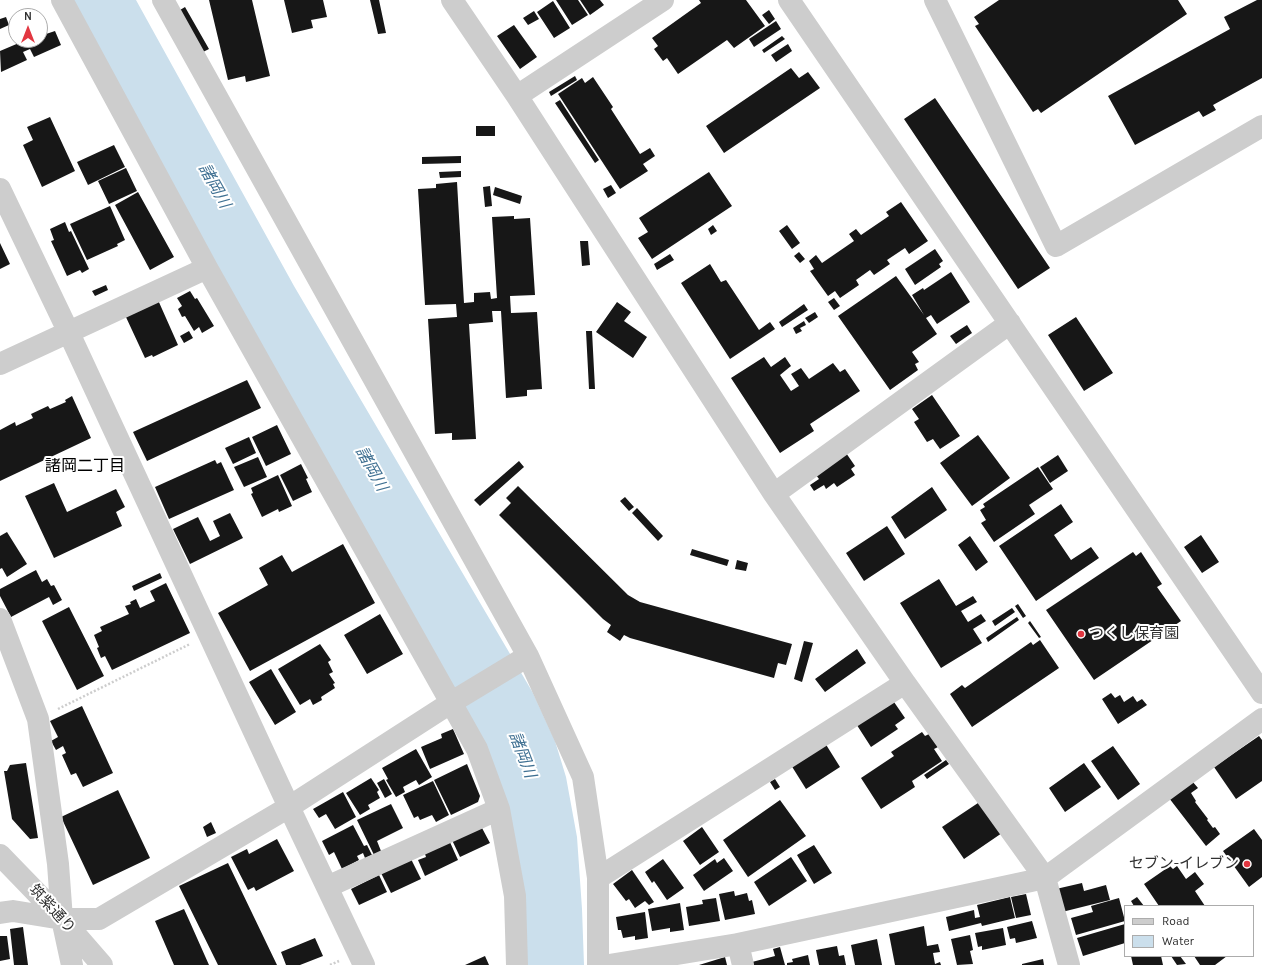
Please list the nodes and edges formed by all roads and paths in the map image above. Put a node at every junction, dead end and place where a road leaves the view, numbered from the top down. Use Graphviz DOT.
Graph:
graph roads {
  1 [pos="62,0"];
  2 [pos="163,0"];
  3 [pos="452,0"];
  4 [pos="663,0"];
  5 [pos="788,0"];
  6 [pos="936,0"];
  7 [pos="517,96"];
  8 [pos="1262,126"];
  9 [pos="0,189"];
  10 [pos="207,268"];
  11 [pos="1010,323"];
  12 [pos="69,333"];
  13 [pos="0,364"];
  14 [pos="774,494"];
  15 [pos="0,619"];
  16 [pos="209,634"];
  17 [pos="528,656"];
  18 [pos="905,683"];
  19 [pos="1262,693"];
  20 [pos="452,702"];
  21 [pos="38,719"];
  22 [pos="1262,719"];
  23 [pos="289,808"];
  24 [pos="499,809"];
  25 [pos="0,855"];
  26 [pos="598,878"];
  27 [pos="1045,878"];
  28 [pos="327,887"];
  29 [pos="0,913"];
  30 [pos="62,919"];
  31 [pos="738,944"];
  32 [pos="68,964"];
  33 [pos="102,965"];
  34 [pos="364,965"];
  35 [pos="517,965"];
  36 [pos="598,965"];
  37 [pos="609,965"];
  38 [pos="743,965"];
  39 [pos="1069,965"];
  1 -- 10 [label="street"];
  2 -- 17 [label="street"];
  3 -- 7 [label="street"];
  4 -- 7 [label="street"];
  5 -- 11 [label="street"];
  6 -- 8 [label="street"];
  7 -- 14 [label="street"];
  9 -- 12 [label="street"];
  10 -- 12 [label="street"];
  10 -- 20 [label="street"];
  11 -- 14 [label="street"];
  11 -- 19 [label="street"];
  12 -- 13 [label="street"];
  12 -- 16 [label="street"];
  14 -- 18 [label="street"];
  15 -- 21 [label="street"];
  16 -- 21 [label="path"];
  16 -- 23 [label="street"];
  17 -- 20 [label="street"];
  17 -- 26 [label="street"];
  18 -- 26 [label="street"];
  18 -- 27 [label="street"];
  20 -- 23 [label="street"];
  20 -- 24 [label="street"];
  21 -- 30 [label="street"];
  22 -- 27 [label="street"];
  23 -- 28 [label="street"];
  23 -- 30 [label="street"];
  24 -- 28 [label="street"];
  24 -- 35 [label="street"];
  25 -- 30 [label="street, 筑紫通り"];
  26 -- 36 [label="street"];
  27 -- 31 [label="street"];
  27 -- 39 [label="street"];
  28 -- 34 [label="street"];
  29 -- 30 [label="street"];
  30 -- 32 [label="street"];
  30 -- 33 [label="street, 筑紫通り"];
  31 -- 37 [label="street"];
  31 -- 38 [label="street"];
}
